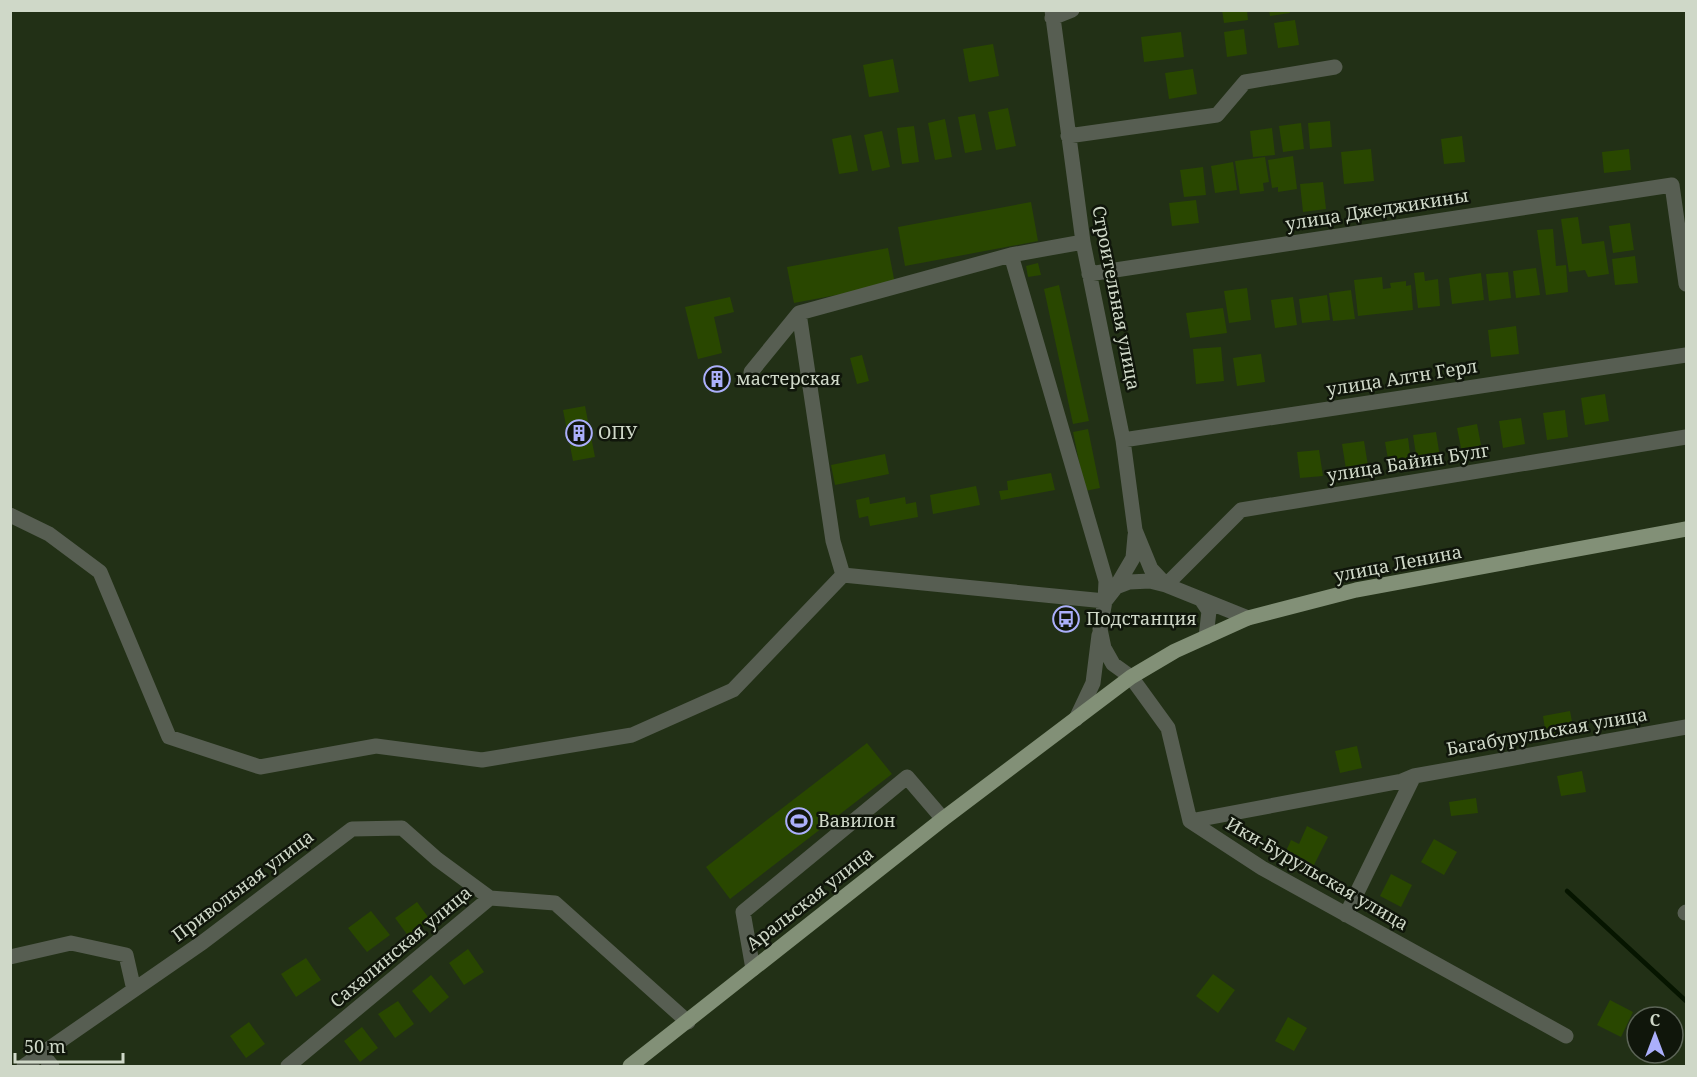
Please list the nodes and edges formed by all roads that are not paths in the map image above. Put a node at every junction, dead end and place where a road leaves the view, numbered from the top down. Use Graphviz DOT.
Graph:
graph roads {
  1 [pos="1072,10"];
  2 [pos="1052,14"];
  3 [pos="1335,67"];
  4 [pos="1068,136"];
  5 [pos="1083,242"];
  6 [pos="1011,255"];
  7 [pos="1089,274"];
  8 [pos="1686,284"];
  9 [pos="799,313"];
  10 [pos="1686,355"];
  11 [pos="751,372"];
  12 [pos="1686,437"];
  13 [pos="1123,440"];
  14 [pos="10,515"];
  15 [pos="1686,529"];
  16 [pos="1135,530"];
  17 [pos="843,575"];
  18 [pos="1166,585"];
  19 [pos="1116,587"];
  20 [pos="1201,599"];
  21 [pos="1106,601"];
  22 [pos="1248,618"];
  23 [pos="1100,629"];
  24 [pos="1206,637"];
  25 [pos="1131,677"];
  26 [pos="1076,719"];
  27 [pos="1686,727"];
  28 [pos="1414,776"];
  29 [pos="943,819"];
  30 [pos="1190,821"];
  31 [pos="490,898"];
  32 [pos="1346,915"];
  33 [pos="10,957"];
  34 [pos="753,969"];
  35 [pos="134,990"];
  36 [pos="688,1022"];
  37 [pos="1566,1036"];
  38 [pos="42,1054"];
  39 [pos="24,1066"];
  40 [pos="52,1066"];
  41 [pos="288,1066"];
  42 [pos="630,1066"];
  1 -- 2 [label="street"];
  2 -- 4 [label="street, Строительная улица"];
  3 -- 4 [label="street"];
  4 -- 5 [label="street, Строительная улица"];
  5 -- 6 [label="street"];
  5 -- 7 [label="street, Строительная улица"];
  6 -- 9 [label="street"];
  6 -- 21 [label="street"];
  7 -- 8 [label="street, улица Джеджикины"];
  7 -- 13 [label="street, Строительная улица"];
  9 -- 11 [label="street"];
  9 -- 17 [label="street"];
  10 -- 13 [label="street, улица Алтн Герл"];
  12 -- 18 [label="street, улица Байин Булг"];
  13 -- 16 [label="street, Строительная улица"];
  14 -- 17 [label="street"];
  15 -- 22 [label="main road, улица Ленина"];
  16 -- 18 [label="street, Строительная улица"];
  16 -- 19 [label="street"];
  17 -- 21 [label="street"];
  18 -- 19 [label="street"];
  18 -- 20 [label="street"];
  19 -- 21 [label="street"];
  20 -- 22 [label="street"];
  20 -- 24 [label="street"];
  21 -- 23 [label="street"];
  22 -- 24 [label="main road, улица Ленина"];
  23 -- 25 [label="street"];
  23 -- 26 [label="street"];
  24 -- 25 [label="main road, улица Ленина"];
  25 -- 26 [label="main road, Аральская улица"];
  25 -- 30 [label="street"];
  26 -- 29 [label="main road, Аральская улица"];
  27 -- 28 [label="street, Багабурульская улица"];
  28 -- 30 [label="street, Багабурульская улица"];
  28 -- 32 [label="street"];
  29 -- 34 [label="main road, Аральская улица"];
  29 -- 34 [label="street"];
  30 -- 32 [label="street, Ики-Бурульская улица"];
  31 -- 35 [label="street, Привольная улица"];
  31 -- 36 [label="street, Сахалинская улица"];
  31 -- 41 [label="street, Сахалинская улица"];
  32 -- 37 [label="street, Ики-Бурульская улица"];
  33 -- 35 [label="street"];
  34 -- 36 [label="main road, Аральская улица"];
  35 -- 38 [label="street, Привольная улица"];
  36 -- 42 [label="main road, Аральская улица"];
  38 -- 39 [label="street, Привольная улица"];
  38 -- 40 [label="street"];
}
